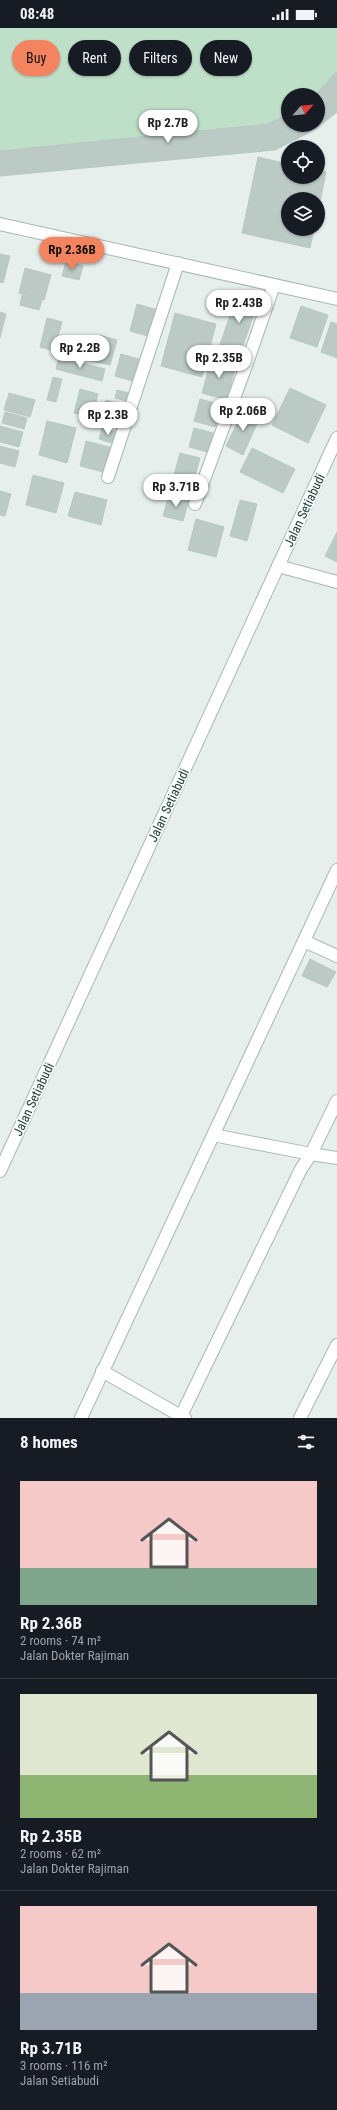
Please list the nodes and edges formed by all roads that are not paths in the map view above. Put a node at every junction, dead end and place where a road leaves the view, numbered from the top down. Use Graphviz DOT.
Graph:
graph roads {
  1 [pos="0,224"];
  2 [pos="178,263"];
  3 [pos="274,285"];
  4 [pos="337,299"];
  5 [pos="337,438"];
  6 [pos="108,477"];
  7 [pos="195,504"];
  8 [pos="278,566"];
  9 [pos="337,582"];
  10 [pos="337,870"];
  11 [pos="304,941"];
  12 [pos="337,956"];
  13 [pos="337,1101"];
  14 [pos="213,1135"];
  15 [pos="311,1154"];
  16 [pos="337,1158"];
  17 [pos="0,1171"];
  18 [pos="337,1345"];
  19 [pos="102,1371"];
  20 [pos="182,1417"];
  21 [pos="81,1418"];
  22 [pos="300,1418"];
  1 -- 2 [label="street"];
  2 -- 3 [label="street"];
  2 -- 6 [label="street"];
  3 -- 4 [label="street"];
  3 -- 7 [label="street"];
  5 -- 8 [label="street, Jalan Setiabudi"];
  8 -- 9 [label="street"];
  8 -- 17 [label="street, Jalan Setiabudi"];
  10 -- 11 [label="street"];
  11 -- 12 [label="street"];
  11 -- 14 [label="street"];
  13 -- 15 [label="street"];
  14 -- 15 [label="street"];
  14 -- 19 [label="street"];
  15 -- 16 [label="street"];
  15 -- 20 [label="street"];
  18 -- 22 [label="street"];
  19 -- 20 [label="street"];
  19 -- 21 [label="street"];
}
